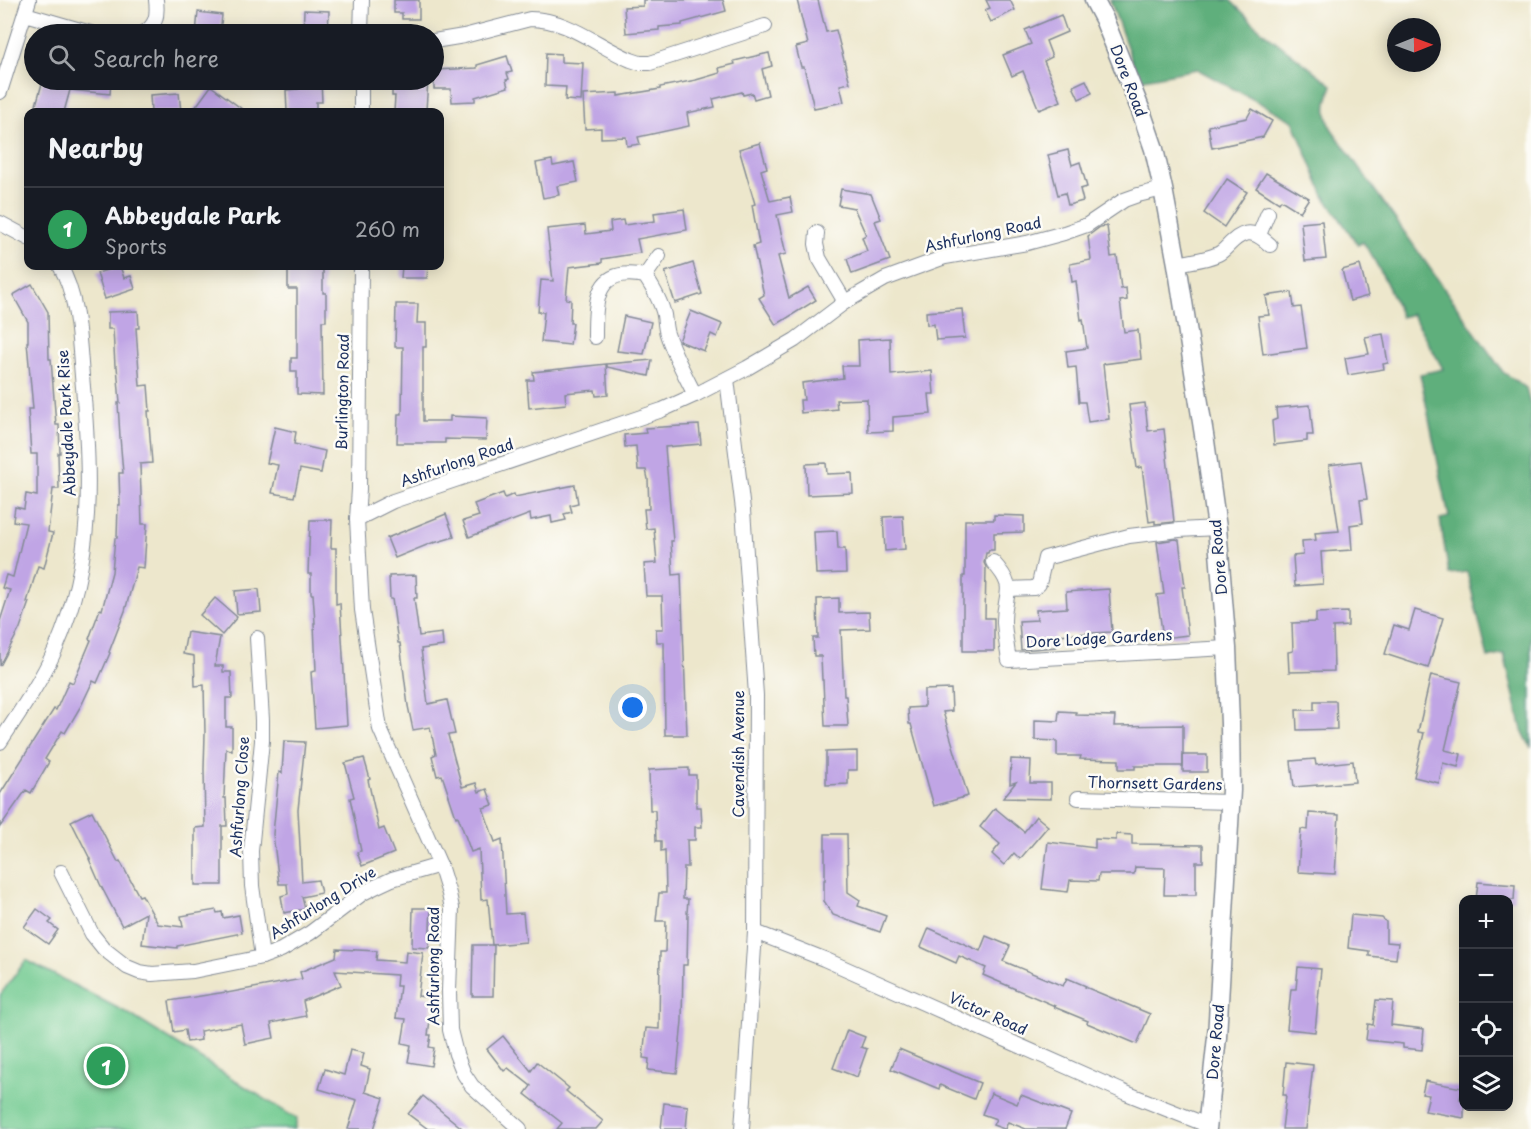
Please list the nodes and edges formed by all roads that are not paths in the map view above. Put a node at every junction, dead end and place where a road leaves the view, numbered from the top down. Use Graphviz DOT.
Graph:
graph roads {
  1 [pos="28,0"];
  2 [pos="156,0"];
  3 [pos="362,0"];
  4 [pos="1094,0"];
  5 [pos="25,14"];
  6 [pos="60,24"];
  7 [pos="154,24"];
  8 [pos="361,24"];
  9 [pos="765,26"];
  10 [pos="444,39"];
  11 [pos="361,90"];
  12 [pos="0,92"];
  13 [pos="361,108"];
  14 [pos="1163,189"];
  15 [pos="1268,213"];
  16 [pos="0,223"];
  17 [pos="817,233"];
  18 [pos="1259,235"];
  19 [pos="24,236"];
  20 [pos="1270,245"];
  21 [pos="659,256"];
  22 [pos="1177,264"];
  23 [pos="62,270"];
  24 [pos="361,270"];
  25 [pos="645,276"];
  26 [pos="845,302"];
  27 [pos="595,337"];
  28 [pos="727,379"];
  29 [pos="695,395"];
  30 [pos="357,519"];
  31 [pos="1217,528"];
  32 [pos="993,562"];
  33 [pos="1009,589"];
  34 [pos="257,638"];
  35 [pos="1227,648"];
  36 [pos="0,742"];
  37 [pos="1078,798"];
  38 [pos="1230,802"];
  39 [pos="440,865"];
  40 [pos="61,872"];
  41 [pos="755,932"];
  42 [pos="262,957"];
  43 [pos="1207,1127"];
  44 [pos="520,1129"];
  45 [pos="742,1129"];
  1 -- 5 [label="street"];
  2 -- 7 [label="street"];
  3 -- 8 [label="street"];
  4 -- 14 [label="street, Dore Road"];
  5 -- 6 [label="street"];
  5 -- 12 [label="street"];
  9 -- 10 [label="street"];
  11 -- 13 [label="street"];
  14 -- 22 [label="street, Dore Road"];
  14 -- 26 [label="street, Ashfurlong Road"];
  15 -- 18 [label="street"];
  16 -- 19 [label="street"];
  17 -- 26 [label="street"];
  18 -- 20 [label="street"];
  18 -- 22 [label="street"];
  21 -- 25 [label="street"];
  22 -- 31 [label="street, Dore Road"];
  23 -- 36 [label="street, Abbeydale Park Rise"];
  24 -- 30 [label="street, Burlington Road"];
  25 -- 27 [label="street"];
  25 -- 29 [label="street"];
  26 -- 28 [label="street, Ashfurlong Road"];
  28 -- 29 [label="street, Ashfurlong Road"];
  28 -- 41 [label="street, Cavendish Avenue"];
  29 -- 30 [label="street, Ashfurlong Road"];
  30 -- 39 [label="street, Ashfurlong Road"];
  31 -- 33 [label="street"];
  31 -- 35 [label="street, Dore Road"];
  32 -- 33 [label="street"];
  33 -- 35 [label="street, Dore Lodge Gardens"];
  34 -- 42 [label="street, Ashfurlong Close"];
  35 -- 38 [label="street, Dore Road"];
  37 -- 38 [label="street, Thornsett Gardens"];
  38 -- 43 [label="street, Dore Road"];
  39 -- 42 [label="street, Ashfurlong Drive"];
  39 -- 44 [label="street, Ashfurlong Road"];
  40 -- 42 [label="street, Ashfurlong Drive"];
  41 -- 43 [label="street, Victor Road"];
  41 -- 45 [label="street, Cavendish Avenue"];
}
